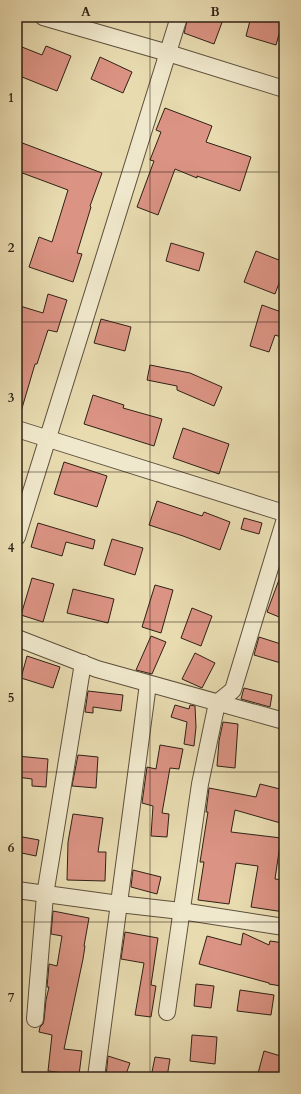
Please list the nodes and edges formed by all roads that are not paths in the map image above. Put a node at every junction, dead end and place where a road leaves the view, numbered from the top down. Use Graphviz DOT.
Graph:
graph roads {
  1 [pos="43,17"];
  2 [pos="179,17"];
  3 [pos="168,53"];
  4 [pos="284,89"];
  5 [pos="17,429"];
  6 [pos="47,438"];
  7 [pos="284,514"];
  8 [pos="284,522"];
  9 [pos="17,537"];
  10 [pos="17,638"];
  11 [pos="83,663"];
  12 [pos="148,684"];
  13 [pos="217,703"];
  14 [pos="284,721"];
  15 [pos="17,890"];
  16 [pos="45,894"];
  17 [pos="119,904"];
  18 [pos="181,911"];
  19 [pos="284,926"];
  20 [pos="167,1012"];
  21 [pos="35,1019"];
  22 [pos="96,1077"];
  1 -- 3 [label="street"];
  2 -- 3 [label="street"];
  3 -- 4 [label="street"];
  3 -- 6 [label="street"];
  5 -- 6 [label="street"];
  6 -- 7 [label="street"];
  6 -- 9 [label="street"];
  8 -- 13 [label="street"];
  10 -- 11 [label="street"];
  11 -- 12 [label="street"];
  11 -- 16 [label="street"];
  12 -- 13 [label="street"];
  12 -- 17 [label="street"];
  13 -- 14 [label="street"];
  13 -- 18 [label="street"];
  15 -- 16 [label="street"];
  16 -- 17 [label="street"];
  16 -- 21 [label="street"];
  17 -- 18 [label="street"];
  17 -- 22 [label="street"];
  18 -- 19 [label="street"];
  18 -- 20 [label="street"];
}
